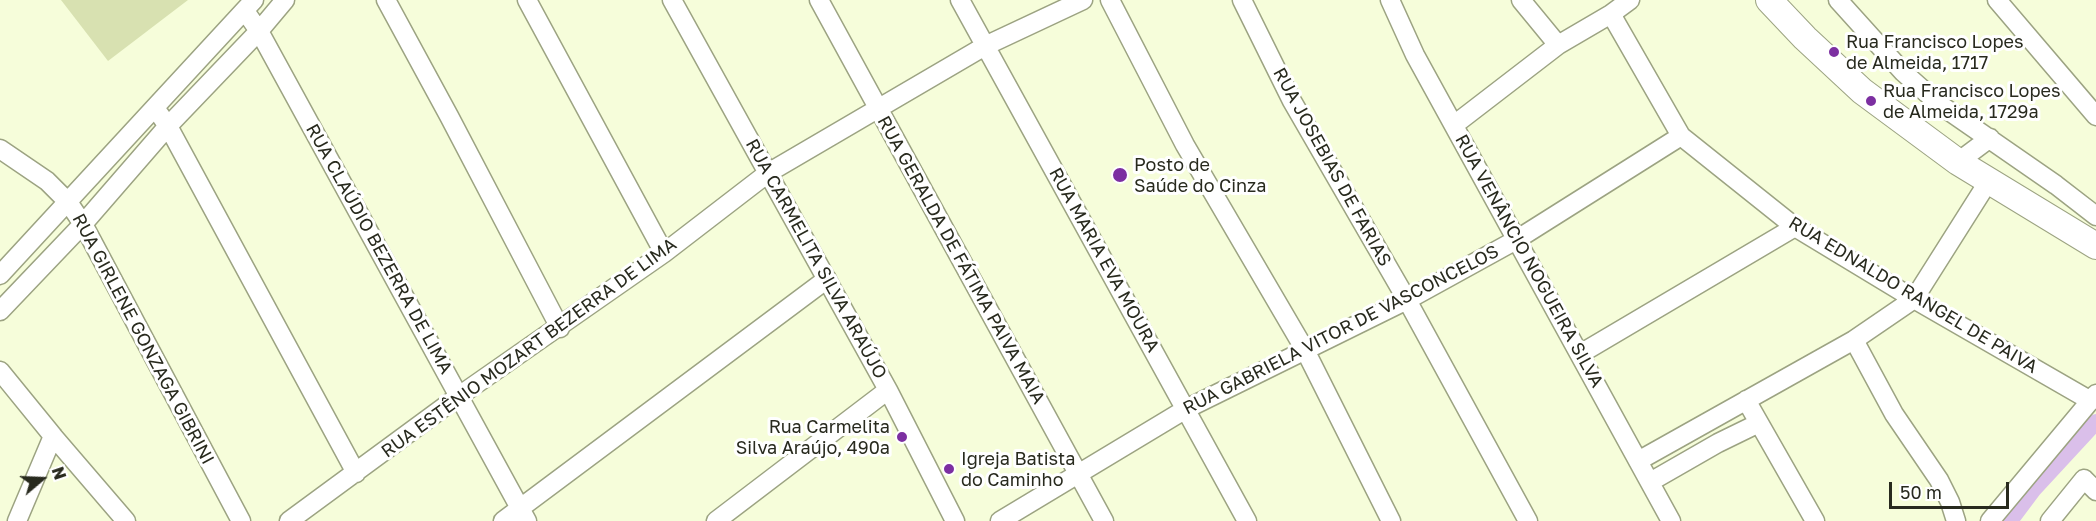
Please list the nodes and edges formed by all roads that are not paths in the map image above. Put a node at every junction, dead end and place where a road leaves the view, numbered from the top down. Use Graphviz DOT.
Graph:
graph roads {
  1 [pos="285,0"];
  2 [pos="386,0"];
  3 [pos="527,0"];
  4 [pos="672,0"];
  5 [pos="819,0"];
  6 [pos="960,0"];
  7 [pos="1083,0"];
  8 [pos="1110,0"];
  9 [pos="1242,0"];
  10 [pos="1390,0"];
  11 [pos="1521,0"];
  12 [pos="1630,0"];
  13 [pos="1769,0"];
  14 [pos="1838,0"];
  15 [pos="1997,0"];
  16 [pos="249,5"];
  17 [pos="1611,14"];
  18 [pos="259,31"];
  19 [pos="985,45"];
  20 [pos="1558,45"];
  21 [pos="155,108"];
  22 [pos="878,108"];
  23 [pos="2096,116"];
  24 [pos="1454,125"];
  25 [pos="168,126"];
  26 [pos="1681,136"];
  27 [pos="1990,138"];
  28 [pos="0,149"];
  29 [pos="1958,162"];
  30 [pos="768,173"];
  31 [pos="1988,182"];
  32 [pos="68,202"];
  33 [pos="2096,216"];
  34 [pos="83,224"];
  35 [pos="1795,227"];
  36 [pos="1516,240"];
  37 [pos="2096,246"];
  38 [pos="664,253"];
  39 [pos="0,275"];
  40 [pos="827,279"];
  41 [pos="1914,299"];
  42 [pos="1407,300"];
  43 [pos="0,311"];
  44 [pos="560,328"];
  45 [pos="1854,340"];
  46 [pos="1305,350"];
  47 [pos="1580,354"];
  48 [pos="0,371"];
  49 [pos="888,390"];
  50 [pos="459,396"];
  51 [pos="2093,398"];
  52 [pos="1746,400"];
  53 [pos="1185,409"];
  54 [pos="1759,423"];
  55 [pos="52,436"];
  56 [pos="1638,461"];
  57 [pos="356,473"];
  58 [pos="1078,474"];
  59 [pos="1650,482"];
  60 [pos="2090,485"];
  61 [pos="523,515"];
  62 [pos="18,521"];
  63 [pos="126,521"];
  64 [pos="241,521"];
  65 [pos="289,521"];
  66 [pos="503,521"];
  67 [pos="716,521"];
  68 [pos="955,521"];
  69 [pos="1000,521"];
  70 [pos="1104,521"];
  71 [pos="1247,521"];
  72 [pos="1391,521"];
  73 [pos="1528,521"];
  74 [pos="1671,521"];
  75 [pos="1815,521"];
  76 [pos="1956,521"];
  77 [pos="1990,521"];
  78 [pos="2050,521"];
  1 -- 18 [label="street"];
  2 -- 44 [label="street"];
  3 -- 38 [label="street"];
  4 -- 30 [label="street, RUA CARMELITA SILVA ARAÚJO"];
  5 -- 22 [label="street, RUA GERALDA DE FÁTIMA PAIVA MAIA"];
  6 -- 19 [label="street, RUA MARIA EVA MOURA"];
  7 -- 19 [label="street, RUA ESTÊNIO MOZART BEZERRA DE LIMA"];
  8 -- 46 [label="street"];
  9 -- 42 [label="street, RUA JOSEBIAS DE FARIAS"];
  10 -- 24 [label="street, RUA VENÂNCIO NOGUEIRA SILVA"];
  11 -- 20 [label="street"];
  12 -- 17 [label="street"];
  13 -- 29 [label="main road"];
  14 -- 27 [label="street"];
  15 -- 23 [label="street"];
  16 -- 18 [label="street, RUA CLAÚDIO BEZERRA DE LIMA"];
  16 -- 21 [label="street"];
  17 -- 20 [label="street"];
  17 -- 26 [label="street, RUA EDNALDO RANGEL DE PAIVA"];
  18 -- 25 [label="street"];
  18 -- 50 [label="street, RUA CLAÚDIO BEZERRA DE LIMA"];
  19 -- 22 [label="street, RUA ESTÊNIO MOZART BEZERRA DE LIMA"];
  19 -- 53 [label="street, RUA MARIA EVA MOURA"];
  20 -- 24 [label="street"];
  21 -- 25 [label="street"];
  21 -- 32 [label="street"];
  22 -- 30 [label="street, RUA ESTÊNIO MOZART BEZERRA DE LIMA"];
  22 -- 58 [label="street, RUA GERALDA DE FÁTIMA PAIVA MAIA"];
  24 -- 36 [label="street, RUA VENÂNCIO NOGUEIRA SILVA"];
  25 -- 34 [label="street"];
  25 -- 57 [label="street"];
  26 -- 35 [label="street, RUA EDNALDO RANGEL DE PAIVA"];
  26 -- 36 [label="street, RUA GABRIELA VITOR DE VASCONCELOS"];
  27 -- 29 [label="street"];
  27 -- 33 [label="street"];
  28 -- 32 [label="street, RUA GIRLENE GONZAGA GIBRINI"];
  29 -- 31 [label="main road"];
  30 -- 38 [label="street, RUA ESTÊNIO MOZART BEZERRA DE LIMA"];
  30 -- 40 [label="street, RUA CARMELITA SILVA ARAÚJO"];
  31 -- 37 [label="main road"];
  31 -- 41 [label="street"];
  32 -- 34 [label="street, RUA GIRLENE GONZAGA GIBRINI"];
  32 -- 39 [label="street"];
  34 -- 43 [label="street"];
  34 -- 64 [label="street, RUA GIRLENE GONZAGA GIBRINI"];
  35 -- 41 [label="street, RUA EDNALDO RANGEL DE PAIVA"];
  35 -- 47 [label="street"];
  36 -- 42 [label="street, RUA GABRIELA VITOR DE VASCONCELOS"];
  36 -- 47 [label="street, RUA VENÂNCIO NOGUEIRA SILVA"];
  38 -- 44 [label="street, RUA ESTÊNIO MOZART BEZERRA DE LIMA"];
  40 -- 49 [label="street, RUA CARMELITA SILVA ARAÚJO"];
  40 -- 61 [label="street"];
  41 -- 45 [label="street"];
  41 -- 51 [label="street, RUA EDNALDO RANGEL DE PAIVA"];
  42 -- 46 [label="street, RUA GABRIELA VITOR DE VASCONCELOS"];
  42 -- 73 [label="street, RUA JOSEBIAS DE FARIAS"];
  44 -- 50 [label="street, RUA ESTÊNIO MOZART BEZERRA DE LIMA"];
  45 -- 52 [label="street"];
  45 -- 76 [label="street"];
  46 -- 53 [label="street, RUA GABRIELA VITOR DE VASCONCELOS"];
  46 -- 72 [label="street"];
  47 -- 56 [label="street, RUA VENÂNCIO NOGUEIRA SILVA"];
  48 -- 55 [label="street"];
  49 -- 67 [label="street"];
  49 -- 68 [label="street, RUA CARMELITA SILVA ARAÚJO"];
  50 -- 57 [label="street, RUA ESTÊNIO MOZART BEZERRA DE LIMA"];
  50 -- 61 [label="street, RUA CLAÚDIO BEZERRA DE LIMA"];
  51 -- 77 [label="street"];
  52 -- 54 [label="street"];
  52 -- 56 [label="street"];
  53 -- 58 [label="street, RUA GABRIELA VITOR DE VASCONCELOS"];
  53 -- 71 [label="street, RUA MARIA EVA MOURA"];
  54 -- 59 [label="street"];
  54 -- 75 [label="street"];
  55 -- 62 [label="street"];
  55 -- 63 [label="street"];
  56 -- 59 [label="street, RUA VENÂNCIO NOGUEIRA SILVA"];
  57 -- 65 [label="street, RUA ESTÊNIO MOZART BEZERRA DE LIMA"];
  58 -- 69 [label="street, RUA GABRIELA VITOR DE VASCONCELOS"];
  58 -- 70 [label="street, RUA GERALDA DE FÁTIMA PAIVA MAIA"];
  59 -- 74 [label="street, RUA VENÂNCIO NOGUEIRA SILVA"];
  60 -- 78 [label="street"];
  61 -- 66 [label="street"];
}
